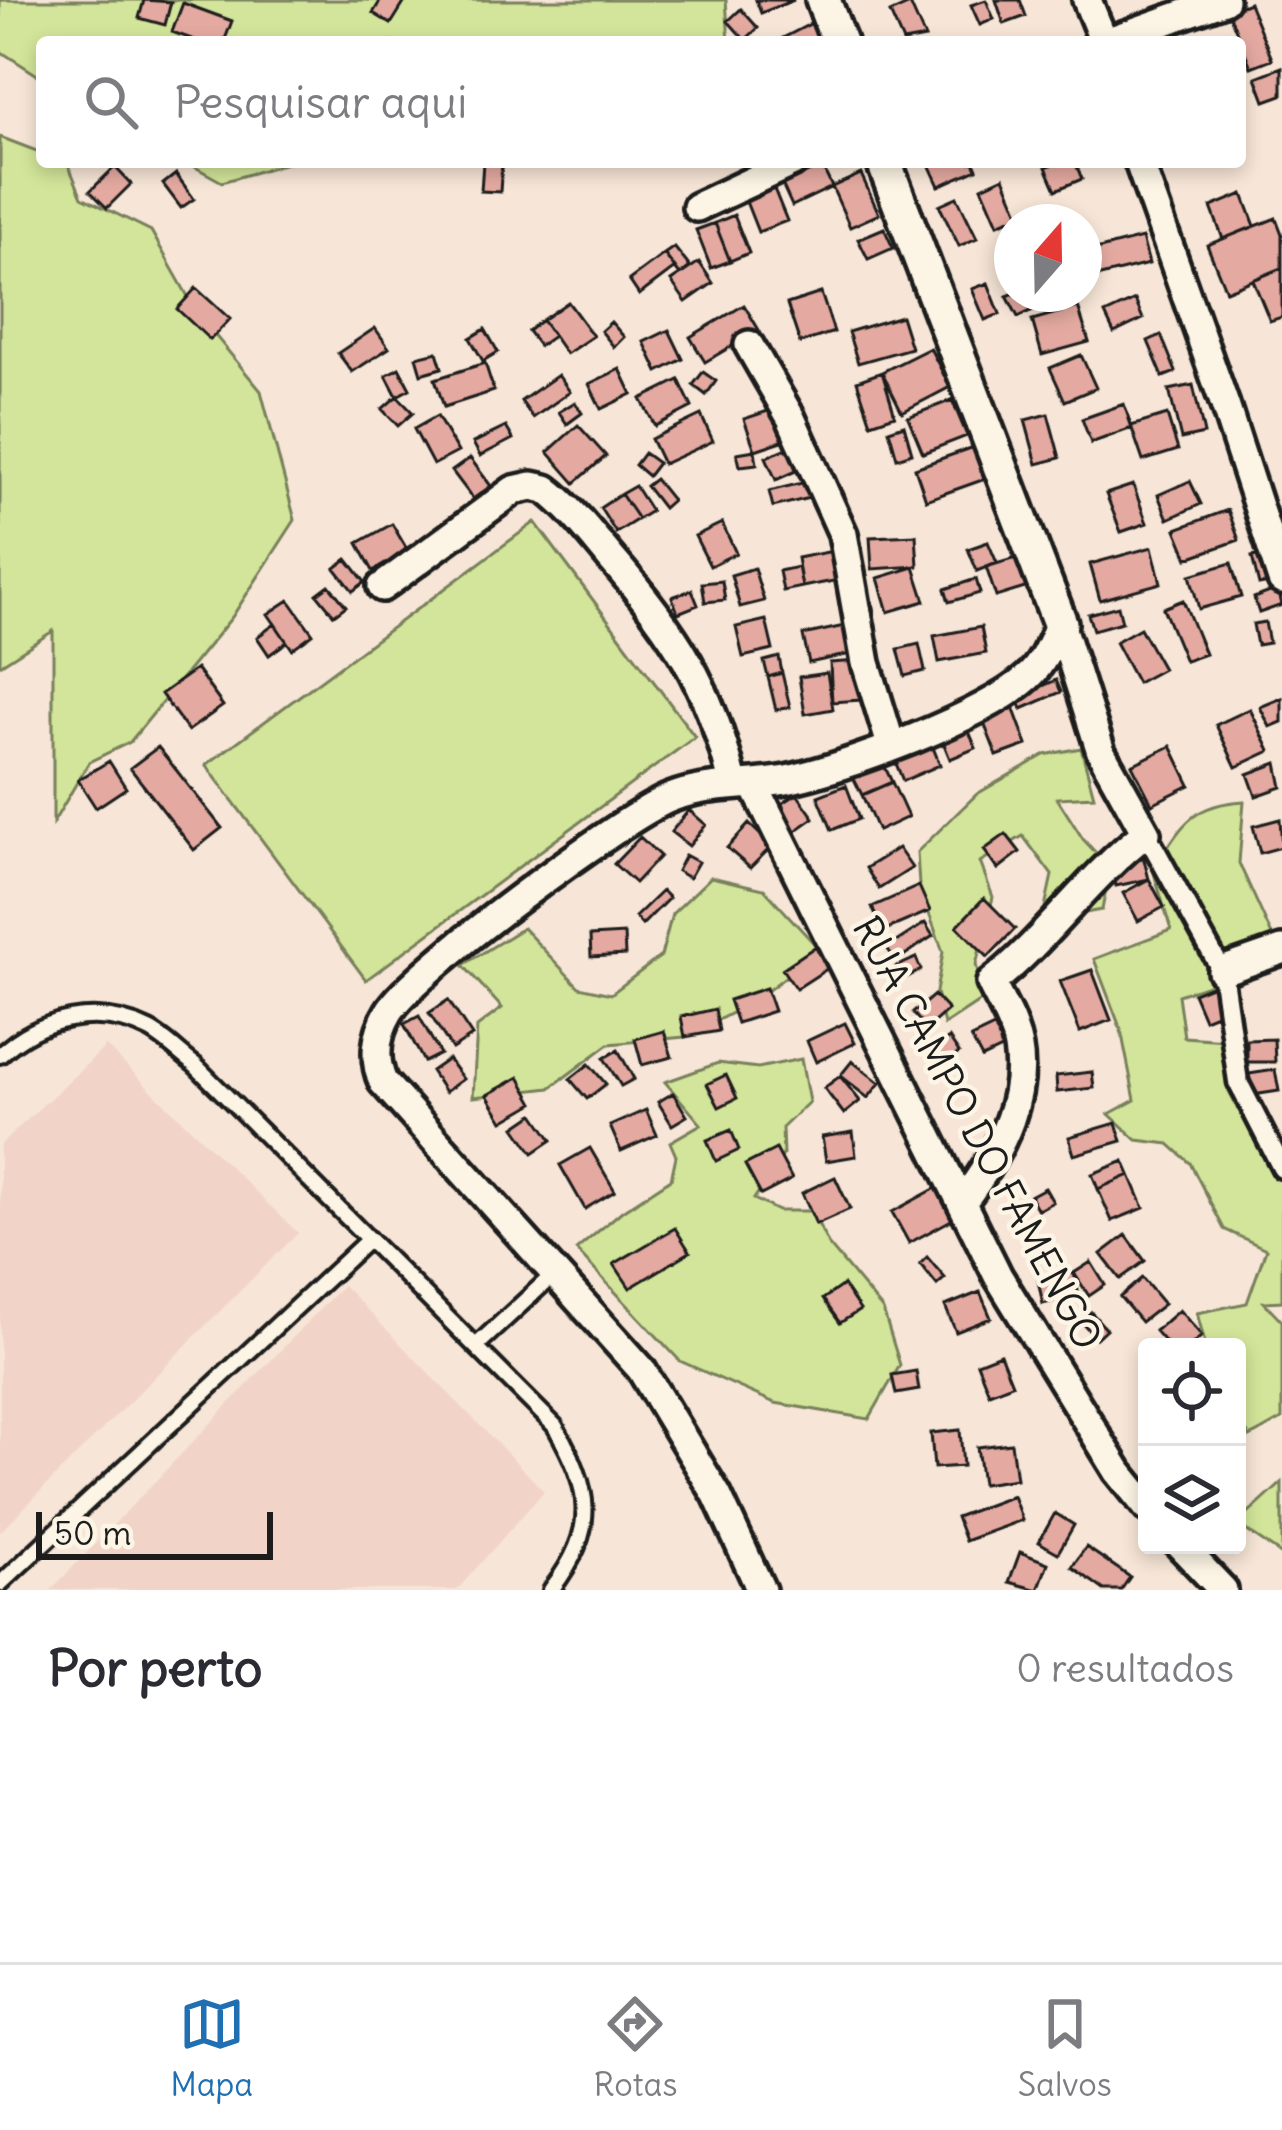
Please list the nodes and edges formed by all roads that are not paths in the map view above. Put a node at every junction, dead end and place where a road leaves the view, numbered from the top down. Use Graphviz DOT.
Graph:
graph roads {
  1 [pos="823,0"];
  2 [pos="1088,0"];
  3 [pos="1224,0"];
  4 [pos="837,36"];
  5 [pos="1103,36"];
  6 [pos="1122,36"];
  7 [pos="780,168"];
  8 [pos="886,168"];
  9 [pos="1140,168"];
  10 [pos="697,207"];
  11 [pos="749,345"];
  12 [pos="1282,580"];
  13 [pos="382,587"];
  14 [pos="1060,623"];
  15 [pos="891,745"];
  16 [pos="744,784"];
  17 [pos="1146,833"];
  18 [pos="1282,950"];
  19 [pos="1222,971"];
  20 [pos="0,1055"];
  21 [pos="1282,1168"];
  22 [pos="962,1202"];
  23 [pos="369,1239"];
  24 [pos="555,1273"];
  25 [pos="476,1346"];
  26 [pos="1138,1496"];
  27 [pos="1189,1554"];
  28 [pos="0,1584"];
  29 [pos="551,1590"];
  30 [pos="761,1590"];
  31 [pos="1223,1590"];
  1 -- 4 [label="street"];
  2 -- 5 [label="street"];
  3 -- 6 [label="street"];
  7 -- 10 [label="street"];
  8 -- 14 [label="street"];
  9 -- 12 [label="street"];
  11 -- 15 [label="street"];
  13 -- 16 [label="street, RUA CAMPO DO FAMENGO"];
  14 -- 15 [label="street"];
  14 -- 17 [label="street"];
  15 -- 16 [label="street"];
  16 -- 22 [label="street, RUA CAMPO DO FAMENGO"];
  16 -- 24 [label="street"];
  17 -- 19 [label="street"];
  17 -- 22 [label="street"];
  18 -- 19 [label="street"];
  19 -- 21 [label="street"];
  20 -- 23 [label="lane"];
  22 -- 26 [label="street, RUA CAMPO DO FAMENGO"];
  23 -- 25 [label="lane"];
  23 -- 28 [label="lane"];
  24 -- 25 [label="lane"];
  24 -- 30 [label="street"];
  25 -- 29 [label="lane"];
  27 -- 31 [label="street"];
}
